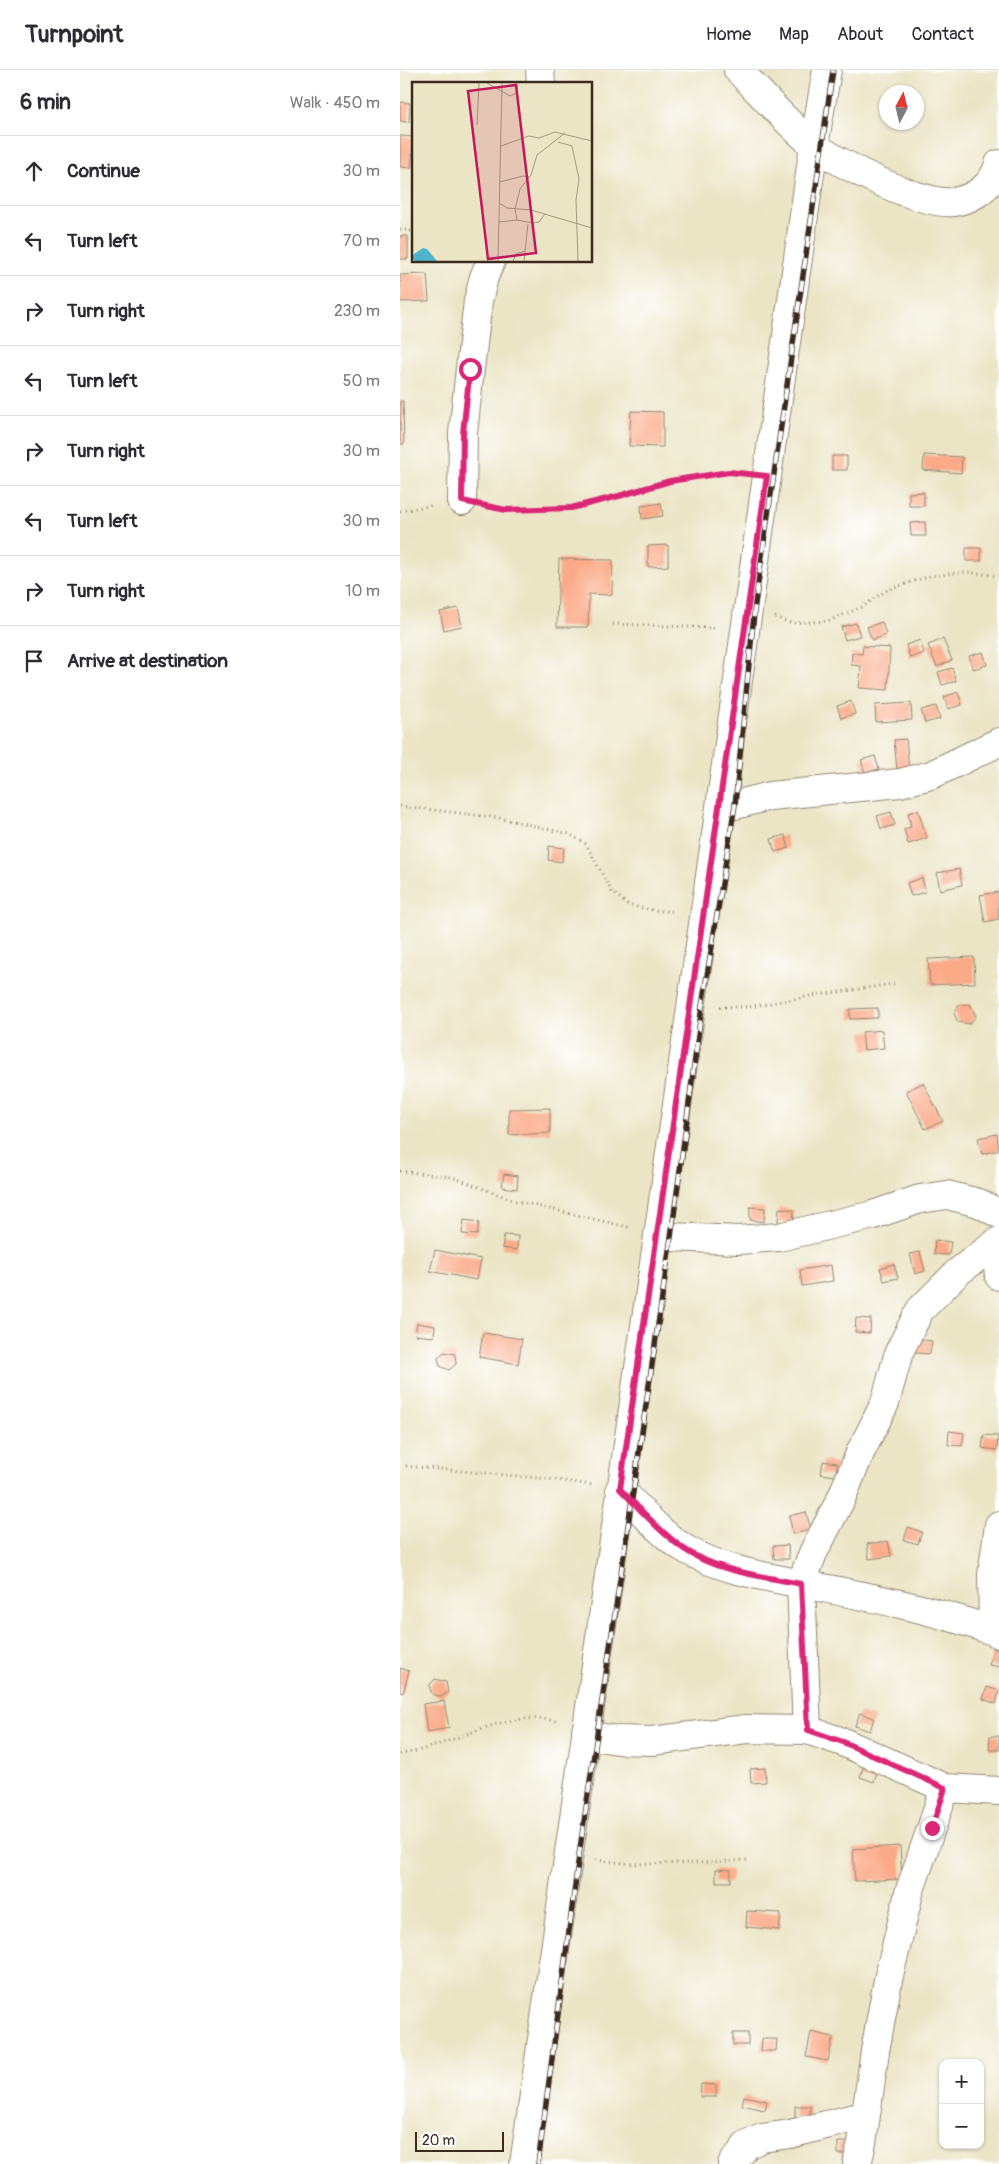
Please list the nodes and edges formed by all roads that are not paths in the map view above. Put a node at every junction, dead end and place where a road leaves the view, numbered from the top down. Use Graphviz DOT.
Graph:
graph roads {
  1 [pos="738,70"];
  2 [pos="826,70"];
  3 [pos="814,145"];
  4 [pos="999,164"];
  5 [pos="491,262"];
  6 [pos="462,501"];
  7 [pos="999,742"];
  8 [pos="722,800"];
  9 [pos="999,1214"];
  10 [pos="658,1234"];
  11 [pos="997,1242"];
  12 [pos="999,1276"];
  13 [pos="620,1489"];
  14 [pos="999,1525"];
  15 [pos="801,1584"];
  16 [pos="996,1632"];
  17 [pos="586,1730"];
  18 [pos="808,1730"];
  19 [pos="945,1788"];
  20 [pos="999,1791"];
  21 [pos="866,2115"];
  22 [pos="524,2164"];
  23 [pos="732,2164"];
  24 [pos="857,2164"];
  1 -- 3 [label="street"];
  2 -- 3 [label="street"];
  3 -- 4 [label="street"];
  3 -- 8 [label="street"];
  5 -- 6 [label="street"];
  7 -- 8 [label="street"];
  8 -- 10 [label="street"];
  9 -- 10 [label="street"];
  10 -- 13 [label="street"];
  11 -- 12 [label="street"];
  11 -- 15 [label="street"];
  13 -- 15 [label="street"];
  13 -- 17 [label="street"];
  14 -- 16 [label="street"];
  15 -- 16 [label="street"];
  15 -- 18 [label="street"];
  17 -- 18 [label="street"];
  17 -- 22 [label="street"];
  18 -- 19 [label="street"];
  19 -- 20 [label="street"];
  19 -- 21 [label="street"];
  21 -- 23 [label="street"];
  21 -- 24 [label="street"];
}
